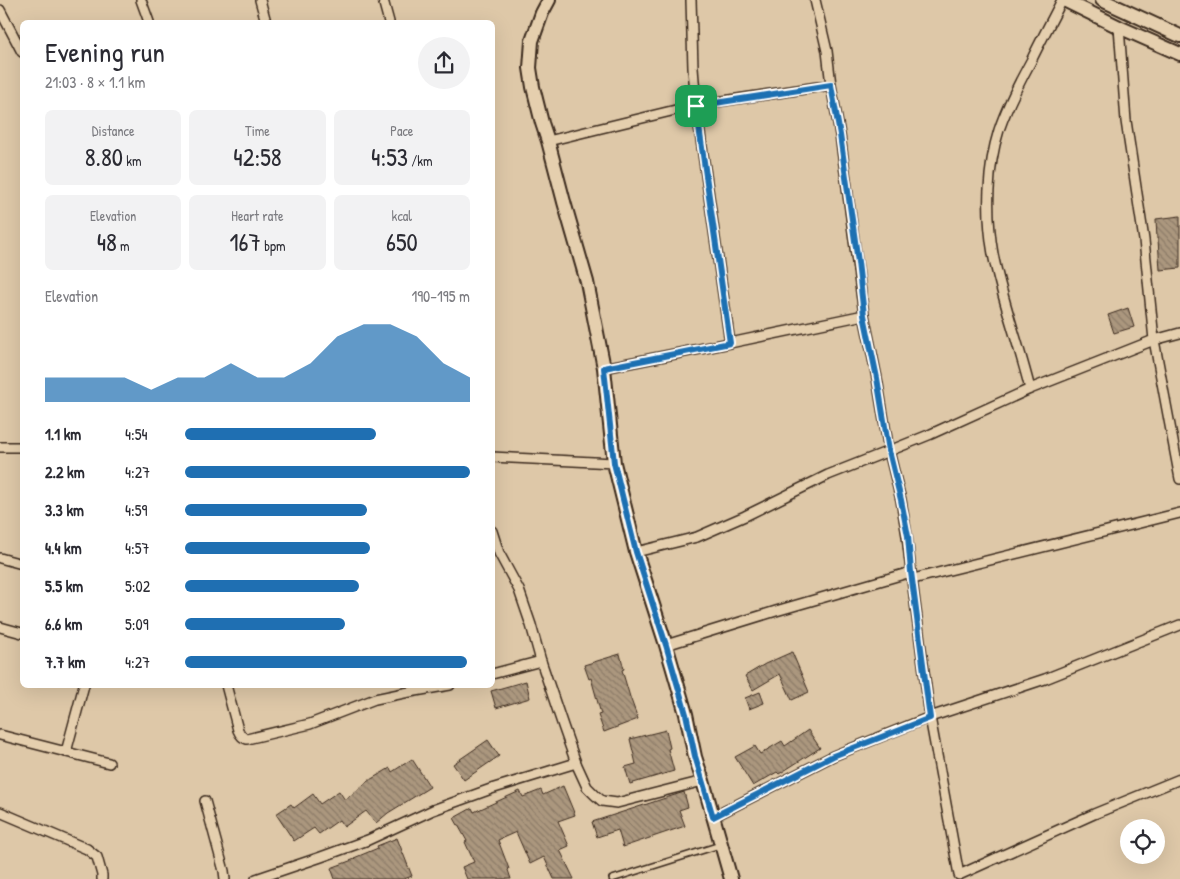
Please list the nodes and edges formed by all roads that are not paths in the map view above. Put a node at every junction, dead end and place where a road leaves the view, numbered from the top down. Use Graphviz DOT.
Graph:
graph roads {
  1 [pos="141,0"];
  2 [pos="260,0"];
  3 [pos="383,0"];
  4 [pos="548,0"];
  5 [pos="690,0"];
  6 [pos="815,0"];
  7 [pos="1063,0"];
  8 [pos="1102,0"];
  9 [pos="0,10"];
  10 [pos="148,20"];
  11 [pos="265,20"];
  12 [pos="388,20"];
  13 [pos="1118,27"];
  14 [pos="1180,36"];
  15 [pos="20,48"];
  16 [pos="1180,54"];
  17 [pos="831,85"];
  18 [pos="696,106"];
  19 [pos="548,141"];
  20 [pos="864,315"];
  21 [pos="1180,333"];
  22 [pos="1154,340"];
  23 [pos="730,343"];
  24 [pos="604,368"];
  25 [pos="1030,389"];
  26 [pos="0,447"];
  27 [pos="20,447"];
  28 [pos="889,451"];
  29 [pos="495,457"];
  30 [pos="614,463"];
  31 [pos="1180,479"];
  32 [pos="1180,513"];
  33 [pos="636,552"];
  34 [pos="496,554"];
  35 [pos="0,558"];
  36 [pos="20,563"];
  37 [pos="912,576"];
  38 [pos="1180,624"];
  39 [pos="0,627"];
  40 [pos="20,632"];
  41 [pos="666,645"];
  42 [pos="541,661"];
  43 [pos="495,673"];
  44 [pos="83,688"];
  45 [pos="227,688"];
  46 [pos="433,688"];
  47 [pos="930,718"];
  48 [pos="0,735"];
  49 [pos="66,752"];
  50 [pos="109,763"];
  51 [pos="576,763"];
  52 [pos="1180,778"];
  53 [pos="703,781"];
  54 [pos="205,801"];
  55 [pos="0,812"];
  56 [pos="713,817"];
  57 [pos="721,845"];
  58 [pos="960,877"];
  59 [pos="102,879"];
  60 [pos="224,879"];
  61 [pos="256,879"];
  62 [pos="612,879"];
  63 [pos="731,879"];
  64 [pos="949,879"];
  1 -- 10 [label="street"];
  2 -- 11 [label="street"];
  3 -- 12 [label="street"];
  4 -- 19 [label="street"];
  5 -- 18 [label="street"];
  6 -- 17 [label="street"];
  7 -- 13 [label="street"];
  7 -- 25 [label="street"];
  8 -- 14 [label="street"];
  9 -- 15 [label="street"];
  13 -- 16 [label="street"];
  13 -- 22 [label="street"];
  17 -- 18 [label="street"];
  17 -- 20 [label="street"];
  18 -- 19 [label="street"];
  18 -- 23 [label="street"];
  19 -- 24 [label="street"];
  20 -- 23 [label="street"];
  20 -- 28 [label="street"];
  21 -- 22 [label="street"];
  22 -- 25 [label="street"];
  22 -- 31 [label="street"];
  23 -- 24 [label="street"];
  24 -- 30 [label="street"];
  25 -- 28 [label="street"];
  26 -- 27 [label="street"];
  28 -- 33 [label="street"];
  28 -- 37 [label="street"];
  29 -- 30 [label="street"];
  30 -- 33 [label="street"];
  32 -- 37 [label="street"];
  33 -- 41 [label="street"];
  34 -- 42 [label="street"];
  35 -- 36 [label="street"];
  37 -- 41 [label="street"];
  37 -- 47 [label="street"];
  38 -- 47 [label="street"];
  39 -- 40 [label="street"];
  41 -- 53 [label="street"];
  42 -- 43 [label="street"];
  42 -- 51 [label="street"];
  44 -- 49 [label="street"];
  45 -- 46 [label="street"];
  47 -- 56 [label="street"];
  47 -- 58 [label="street"];
  48 -- 49 [label="street"];
  49 -- 50 [label="street"];
  51 -- 53 [label="street"];
  51 -- 61 [label="street"];
  52 -- 58 [label="street"];
  53 -- 56 [label="street"];
  54 -- 60 [label="street"];
  55 -- 59 [label="street"];
  56 -- 57 [label="street"];
  57 -- 62 [label="lane"];
  57 -- 63 [label="street"];
  58 -- 64 [label="street"];
}
